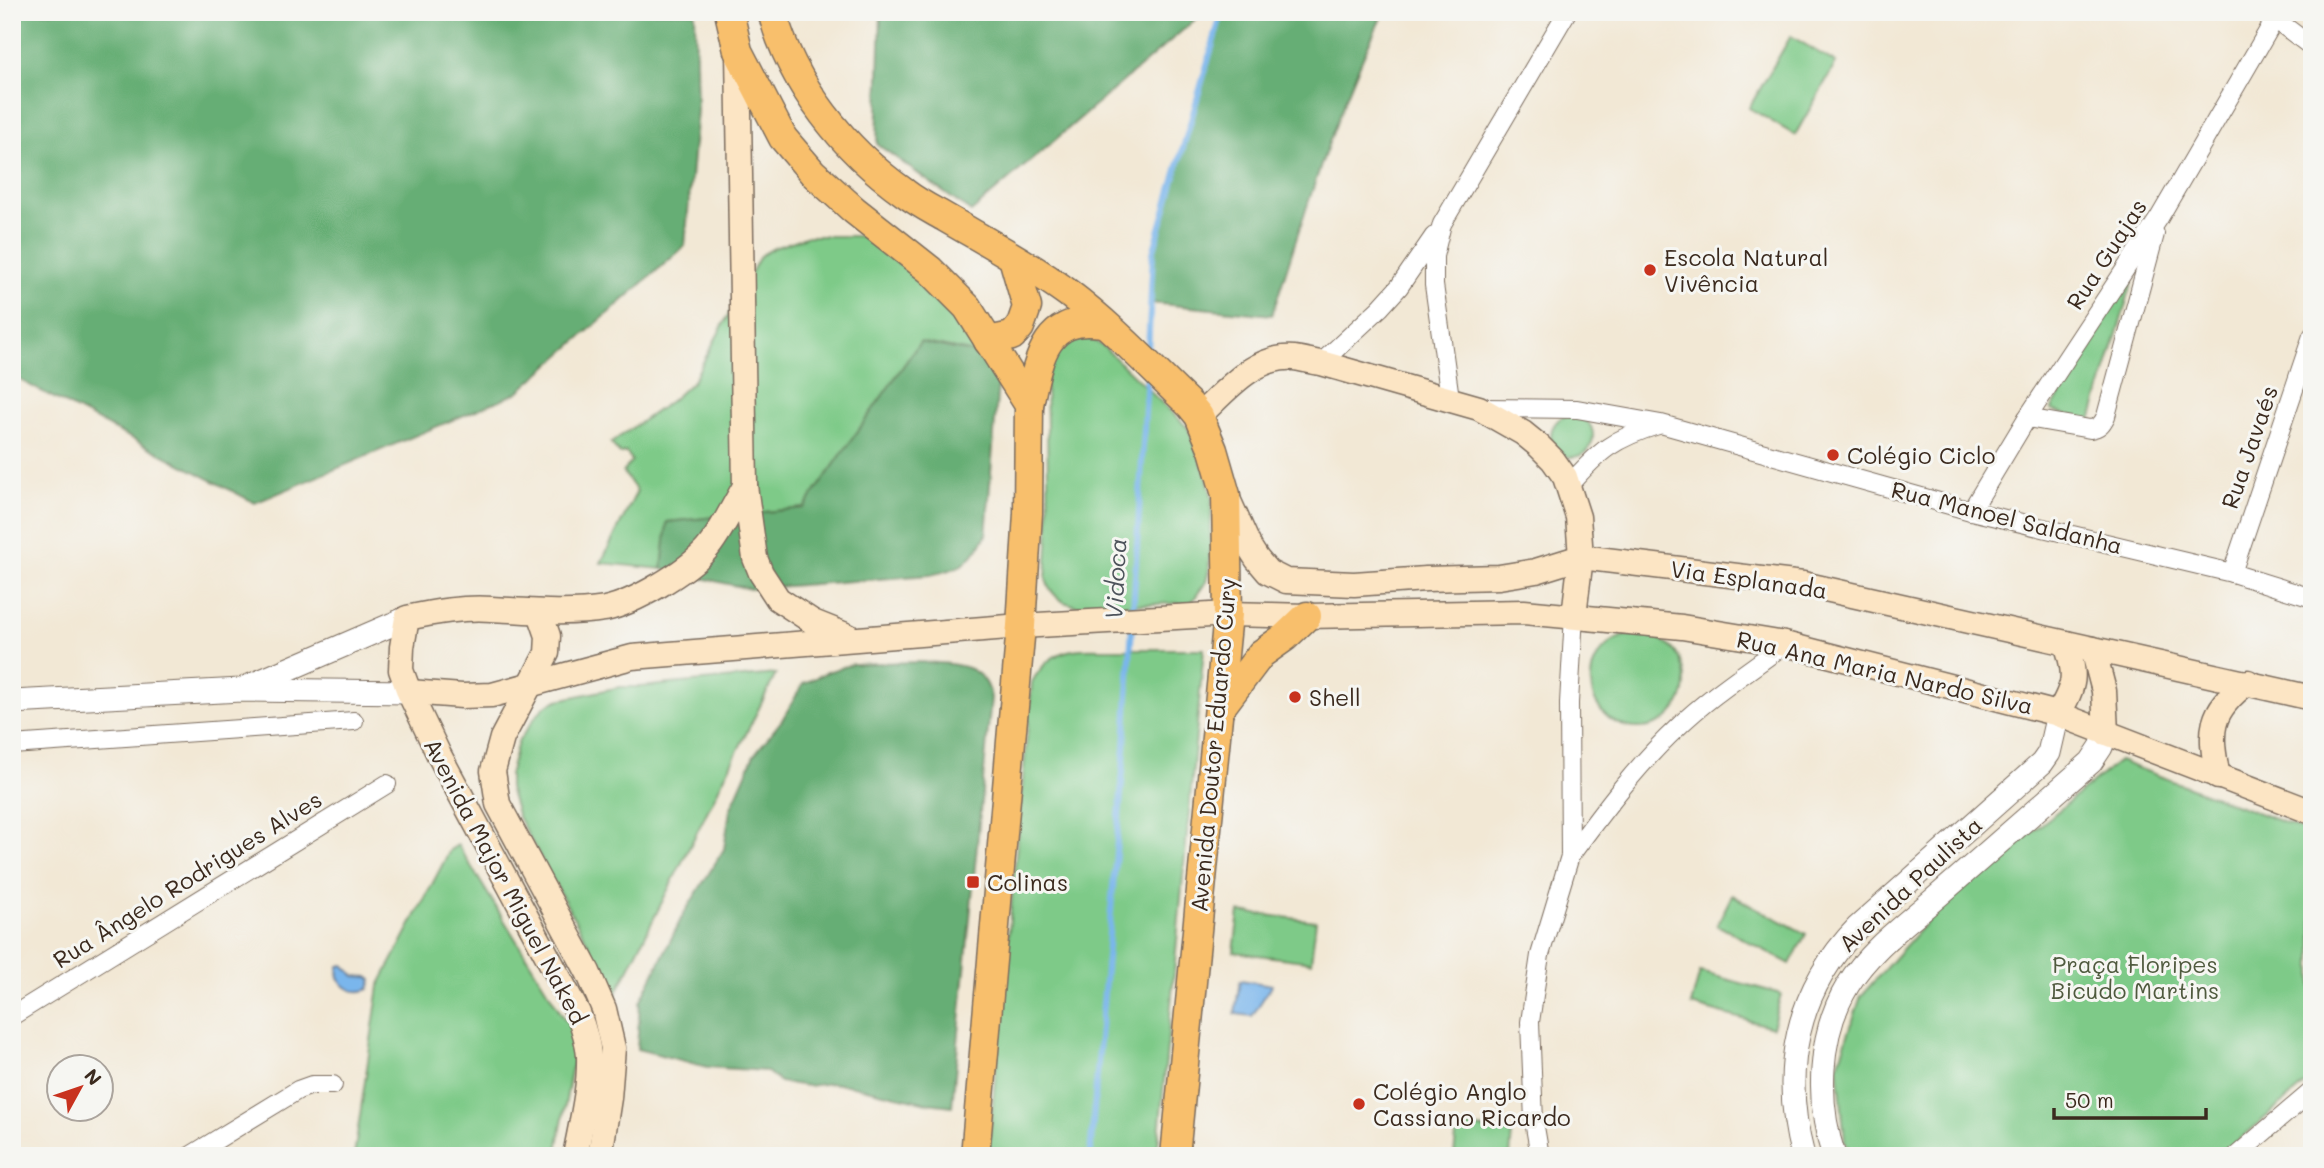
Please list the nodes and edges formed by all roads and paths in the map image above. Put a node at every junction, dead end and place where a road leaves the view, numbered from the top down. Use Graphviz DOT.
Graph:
graph roads {
  1 [pos="729,12"];
  2 [pos="772,12"];
  3 [pos="1567,12"];
  4 [pos="2270,16"];
  5 [pos="2312,47"];
  6 [pos="738,51"];
  7 [pos="2160,218"];
  8 [pos="1442,225"];
  9 [pos="1013,258"];
  10 [pos="1108,328"];
  11 [pos="2312,336"];
  12 [pos="988,341"];
  13 [pos="1321,363"];
  14 [pos="1450,398"];
  15 [pos="1028,405"];
  16 [pos="1479,408"];
  17 [pos="1194,410"];
  18 [pos="2027,418"];
  19 [pos="1661,424"];
  20 [pos="1569,485"];
  21 [pos="745,486"];
  22 [pos="1226,495"];
  23 [pos="1971,511"];
  24 [pos="1581,557"];
  25 [pos="2232,573"];
  26 [pos="2312,598"];
  27 [pos="540,613"];
  28 [pos="1228,614"];
  29 [pos="1574,615"];
  30 [pos="1307,616"];
  31 [pos="407,618"];
  32 [pos="1021,626"];
  33 [pos="856,639"];
  34 [pos="2066,643"];
  35 [pos="1786,644"];
  36 [pos="2093,649"];
  37 [pos="2248,682"];
  38 [pos="531,686"];
  39 [pos="241,690"];
  40 [pos="409,692"];
  41 [pos="2312,698"];
  42 [pos="12,702"];
  43 [pos="1219,710"];
  44 [pos="2058,714"];
  45 [pos="354,721"];
  46 [pos="2106,733"];
  47 [pos="12,746"];
  48 [pos="2218,777"];
  49 [pos="387,784"];
  50 [pos="2312,812"];
  51 [pos="1570,856"];
  52 [pos="12,1016"];
  53 [pos="333,1085"];
  54 [pos="2312,1091"];
  55 [pos="190,1156"];
  56 [pos="575,1156"];
  57 [pos="600,1156"];
  58 [pos="975,1156"];
  59 [pos="1175,1156"];
  60 [pos="1540,1156"];
  61 [pos="1803,1156"];
  62 [pos="1833,1156"];
  63 [pos="2236,1156"];
  1 -- 6 [label="main road"];
  2 -- 9 [label="main road, Avenida Doutor Eduardo Cury"];
  3 -- 8 [label="street"];
  4 -- 5 [label="street"];
  4 -- 7 [label="street, Rua Guajas"];
  6 -- 12 [label="main road"];
  6 -- 21 [label="main road"];
  7 -- 18 [label="street, Rua Guajas"];
  7 -- 18 [label="street"];
  8 -- 13 [label="street"];
  8 -- 14 [label="street"];
  9 -- 10 [label="main road, Avenida Doutor Eduardo Cury"];
  9 -- 12 [label="main road"];
  10 -- 15 [label="main road"];
  10 -- 17 [label="main road, Avenida Doutor Eduardo Cury"];
  11 -- 25 [label="street, Rua Javaés"];
  12 -- 15 [label="main road"];
  13 -- 14 [label="main road, Rua Manoel Saldanha"];
  13 -- 17 [label="main road, Rua Manoel Saldanha"];
  14 -- 16 [label="main road, Rua Manoel Saldanha"];
  15 -- 32 [label="main road"];
  16 -- 19 [label="street, Rua Manoel Saldanha"];
  16 -- 20 [label="main road"];
  17 -- 22 [label="main road, Avenida Doutor Eduardo Cury"];
  18 -- 23 [label="street, Rua Guajas"];
  19 -- 20 [label="street"];
  19 -- 23 [label="street, Rua Manoel Saldanha"];
  20 -- 24 [label="main road"];
  21 -- 27 [label="main road"];
  21 -- 33 [label="main road"];
  22 -- 24 [label="main road, Via Esplanada"];
  22 -- 28 [label="main road, Avenida Doutor Eduardo Cury"];
  23 -- 25 [label="street, Rua Manoel Saldanha"];
  24 -- 29 [label="main road"];
  24 -- 34 [label="main road, Via Esplanada"];
  25 -- 26 [label="street, Rua Manoel Saldanha"];
  27 -- 31 [label="main road"];
  27 -- 38 [label="main road, Avenida Major Miguel Naked"];
  28 -- 30 [label="main road, Rua Ana Maria Nardo Silva"];
  28 -- 32 [label="main road, Rua Ana Maria Nardo Silva"];
  28 -- 43 [label="main road, Avenida Doutor Eduardo Cury"];
  29 -- 30 [label="main road, Rua Ana Maria Nardo Silva"];
  29 -- 35 [label="main road, Rua Ana Maria Nardo Silva"];
  29 -- 51 [label="street"];
  30 -- 43 [label="main road"];
  31 -- 39 [label="street"];
  31 -- 40 [label="main road, Avenida Major Miguel Naked"];
  32 -- 33 [label="main road, Rua Ana Maria Nardo Silva"];
  32 -- 58 [label="main road"];
  33 -- 38 [label="main road, Rua Ana Maria Nardo Silva"];
  34 -- 36 [label="main road, Via Esplanada"];
  34 -- 44 [label="main road"];
  35 -- 44 [label="main road, Rua Ana Maria Nardo Silva"];
  35 -- 51 [label="street"];
  36 -- 37 [label="main road, Via Esplanada"];
  36 -- 46 [label="main road"];
  37 -- 41 [label="main road, Via Esplanada"];
  37 -- 48 [label="main road"];
  38 -- 40 [label="main road, Rua Ana Maria Nardo Silva"];
  38 -- 57 [label="main road, Avenida Major Miguel Naked"];
  39 -- 40 [label="street"];
  39 -- 42 [label="street"];
  40 -- 56 [label="main road, Avenida Major Miguel Naked"];
  43 -- 59 [label="main road, Avenida Doutor Eduardo Cury"];
  44 -- 46 [label="main road, Rua Ana Maria Nardo Silva"];
  44 -- 61 [label="street, Avenida Paulista"];
  45 -- 47 [label="street"];
  46 -- 48 [label="main road, Rua Ana Maria Nardo Silva"];
  46 -- 62 [label="street, Avenida Paulista"];
  48 -- 50 [label="main road, Rua Ana Maria Nardo Silva"];
  49 -- 52 [label="street, Rua Ângelo Rodrigues Alves"];
  51 -- 60 [label="street"];
  53 -- 55 [label="street"];
  54 -- 63 [label="street"];
}
